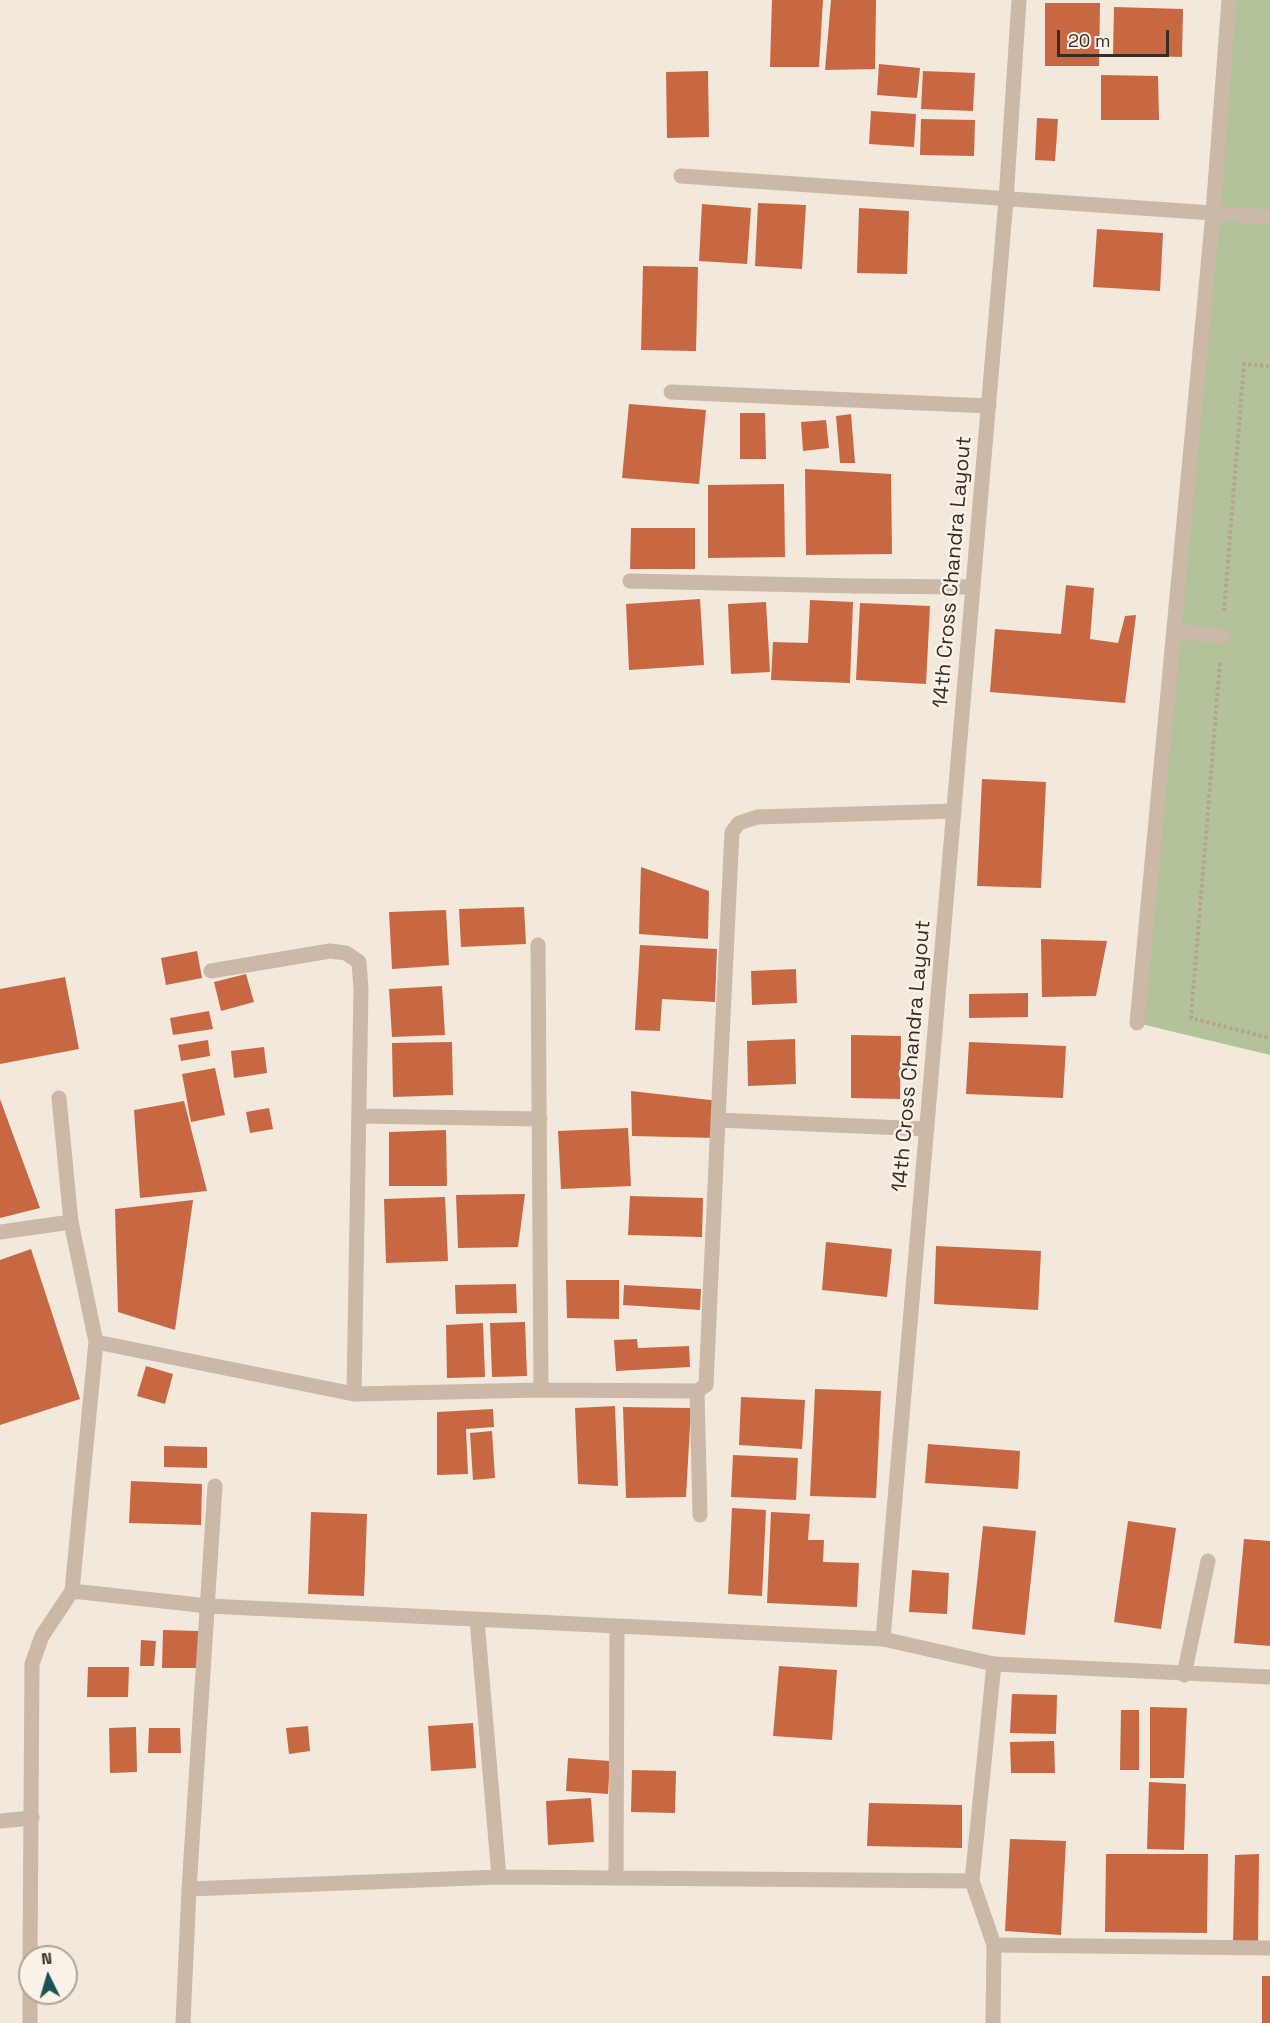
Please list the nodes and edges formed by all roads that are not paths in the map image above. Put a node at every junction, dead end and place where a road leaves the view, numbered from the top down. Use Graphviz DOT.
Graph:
graph roads {
  1 [pos="1019,0"];
  2 [pos="1229,0"];
  3 [pos="681,176"];
  4 [pos="1006,200"];
  5 [pos="1213,213"];
  6 [pos="1270,217"];
  7 [pos="670,392"];
  8 [pos="989,406"];
  9 [pos="630,581"];
  10 [pos="973,587"];
  11 [pos="1174,631"];
  12 [pos="1222,636"];
  13 [pos="954,811"];
  14 [pos="538,945"];
  15 [pos="211,971"];
  16 [pos="1137,1023"];
  17 [pos="59,1098"];
  18 [pos="360,1116"];
  19 [pos="540,1119"];
  20 [pos="718,1120"];
  21 [pos="927,1129"];
  22 [pos="71,1222"];
  23 [pos="0,1232"];
  24 [pos="96,1341"];
  25 [pos="541,1390"];
  26 [pos="697,1391"];
  27 [pos="354,1394"];
  28 [pos="215,1486"];
  29 [pos="700,1515"];
  30 [pos="1208,1561"];
  31 [pos="72,1591"];
  32 [pos="208,1606"];
  33 [pos="477,1620"];
  34 [pos="617,1626"];
  35 [pos="883,1639"];
  36 [pos="994,1664"];
  37 [pos="1184,1675"];
  38 [pos="1270,1677"];
  39 [pos="32,1818"];
  40 [pos="0,1821"];
  41 [pos="499,1877"];
  42 [pos="616,1878"];
  43 [pos="972,1881"];
  44 [pos="189,1889"];
  45 [pos="30,1945"];
  46 [pos="994,1945"];
  47 [pos="1270,1948"];
  48 [pos="30,2005"];
  49 [pos="30,2023"];
  50 [pos="183,2023"];
  51 [pos="993,2023"];
  1 -- 4 [label="street, 14th Cross Chandra Layout"];
  2 -- 5 [label="street"];
  3 -- 4 [label="street"];
  4 -- 5 [label="street"];
  4 -- 8 [label="street, 14th Cross Chandra Layout"];
  5 -- 6 [label="street"];
  5 -- 11 [label="street"];
  7 -- 8 [label="street"];
  8 -- 10 [label="street, 14th Cross Chandra Layout"];
  9 -- 10 [label="street"];
  10 -- 13 [label="street, 14th Cross Chandra Layout"];
  11 -- 12 [label="street"];
  11 -- 16 [label="street"];
  13 -- 20 [label="street"];
  13 -- 21 [label="street, 14th Cross Chandra Layout"];
  14 -- 19 [label="street"];
  15 -- 18 [label="street"];
  17 -- 22 [label="street"];
  18 -- 19 [label="street"];
  18 -- 27 [label="street"];
  19 -- 25 [label="street"];
  20 -- 21 [label="street"];
  20 -- 26 [label="street"];
  21 -- 35 [label="street, 14th Cross Chandra Layout"];
  22 -- 23 [label="street"];
  22 -- 24 [label="street"];
  24 -- 27 [label="street"];
  24 -- 31 [label="street"];
  25 -- 26 [label="street"];
  25 -- 27 [label="street"];
  26 -- 29 [label="street"];
  28 -- 32 [label="street"];
  30 -- 37 [label="street"];
  31 -- 32 [label="street"];
  31 -- 39 [label="street"];
  32 -- 33 [label="street"];
  32 -- 44 [label="street"];
  33 -- 34 [label="street"];
  33 -- 41 [label="street"];
  34 -- 35 [label="street"];
  34 -- 42 [label="street"];
  35 -- 36 [label="street"];
  36 -- 37 [label="street"];
  36 -- 43 [label="street"];
  37 -- 38 [label="street"];
  39 -- 40 [label="street"];
  39 -- 45 [label="street"];
  41 -- 42 [label="street"];
  41 -- 44 [label="street"];
  42 -- 43 [label="street"];
  43 -- 46 [label="street"];
  44 -- 50 [label="street"];
  46 -- 47 [label="street"];
  46 -- 51 [label="street"];
  48 -- 49 [label="street"];
}
